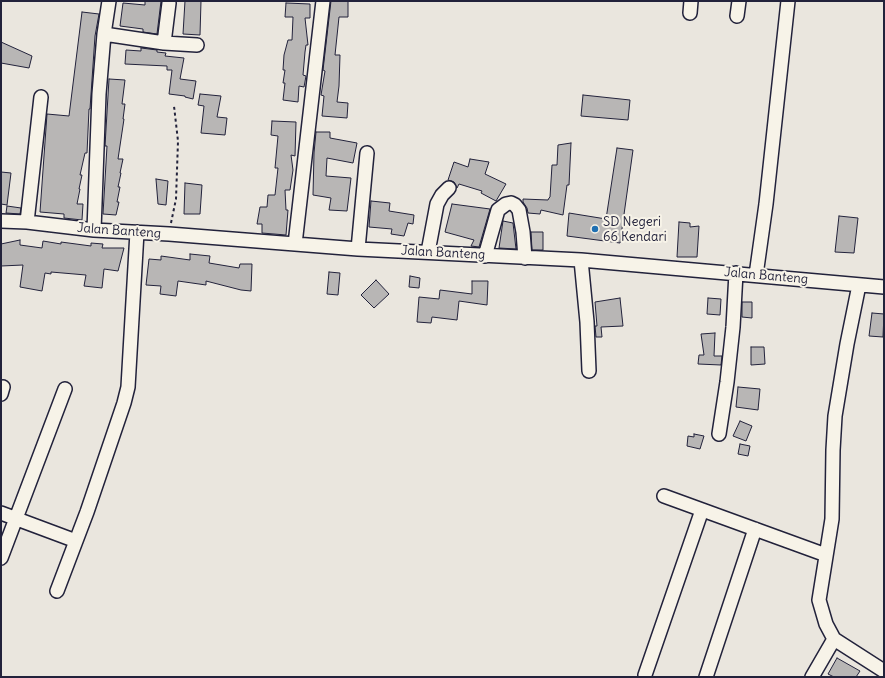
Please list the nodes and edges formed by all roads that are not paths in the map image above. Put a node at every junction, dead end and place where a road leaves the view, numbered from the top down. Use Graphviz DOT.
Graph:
graph roads {
  1 [pos="109,1"];
  2 [pos="323,1"];
  3 [pos="739,1"];
  4 [pos="788,1"];
  5 [pos="169,3"];
  6 [pos="737,16"];
  7 [pos="104,34"];
  8 [pos="164,43"];
  9 [pos="197,45"];
  10 [pos="41,97"];
  11 [pos="367,154"];
  12 [pos="449,188"];
  13 [pos="1,221"];
  14 [pos="27,222"];
  15 [pos="94,230"];
  16 [pos="137,232"];
  17 [pos="295,244"];
  18 [pos="358,249"];
  19 [pos="428,252"];
  20 [pos="485,256"];
  21 [pos="525,258"];
  22 [pos="581,260"];
  23 [pos="736,273"];
  24 [pos="756,275"];
  25 [pos="859,285"];
  26 [pos="884,287"];
  27 [pos="589,371"];
  28 [pos="65,389"];
  29 [pos="719,434"];
  30 [pos="664,496"];
  31 [pos="702,510"];
  32 [pos="1,513"];
  33 [pos="16,519"];
  34 [pos="755,529"];
  35 [pos="76,541"];
  36 [pos="826,555"];
  37 [pos="1,558"];
  38 [pos="57,590"];
  39 [pos="834,639"];
  40 [pos="884,671"];
  41 [pos="645,675"];
  42 [pos="706,677"];
  43 [pos="812,677"];
  1 -- 7 [label="street"];
  2 -- 17 [label="street"];
  3 -- 6 [label="street"];
  4 -- 24 [label="street"];
  5 -- 8 [label="street"];
  7 -- 8 [label="street"];
  7 -- 15 [label="street"];
  8 -- 9 [label="street"];
  10 -- 14 [label="street"];
  11 -- 18 [label="street"];
  12 -- 19 [label="street"];
  13 -- 14 [label="street, Jalan Banteng"];
  14 -- 15 [label="street, Jalan Banteng"];
  15 -- 16 [label="street, Jalan Banteng"];
  16 -- 17 [label="street, Jalan Banteng"];
  16 -- 35 [label="street"];
  17 -- 18 [label="street, Jalan Banteng"];
  18 -- 19 [label="street, Jalan Banteng"];
  19 -- 20 [label="street, Jalan Banteng"];
  20 -- 21 [label="street, Jalan Banteng"];
  20 -- 21 [label="street"];
  21 -- 22 [label="street, Jalan Banteng"];
  22 -- 23 [label="street, Jalan Banteng"];
  22 -- 27 [label="street"];
  23 -- 24 [label="street, Jalan Banteng"];
  23 -- 29 [label="street"];
  24 -- 25 [label="street, Jalan Banteng"];
  25 -- 26 [label="street, Jalan Banteng"];
  25 -- 36 [label="street"];
  28 -- 33 [label="street"];
  30 -- 31 [label="street"];
  31 -- 34 [label="street"];
  31 -- 41 [label="street"];
  32 -- 33 [label="street"];
  33 -- 35 [label="street"];
  33 -- 37 [label="street"];
  34 -- 36 [label="street"];
  34 -- 42 [label="street"];
  35 -- 38 [label="street"];
  36 -- 39 [label="street"];
  39 -- 40 [label="street"];
  39 -- 43 [label="street"];
}
